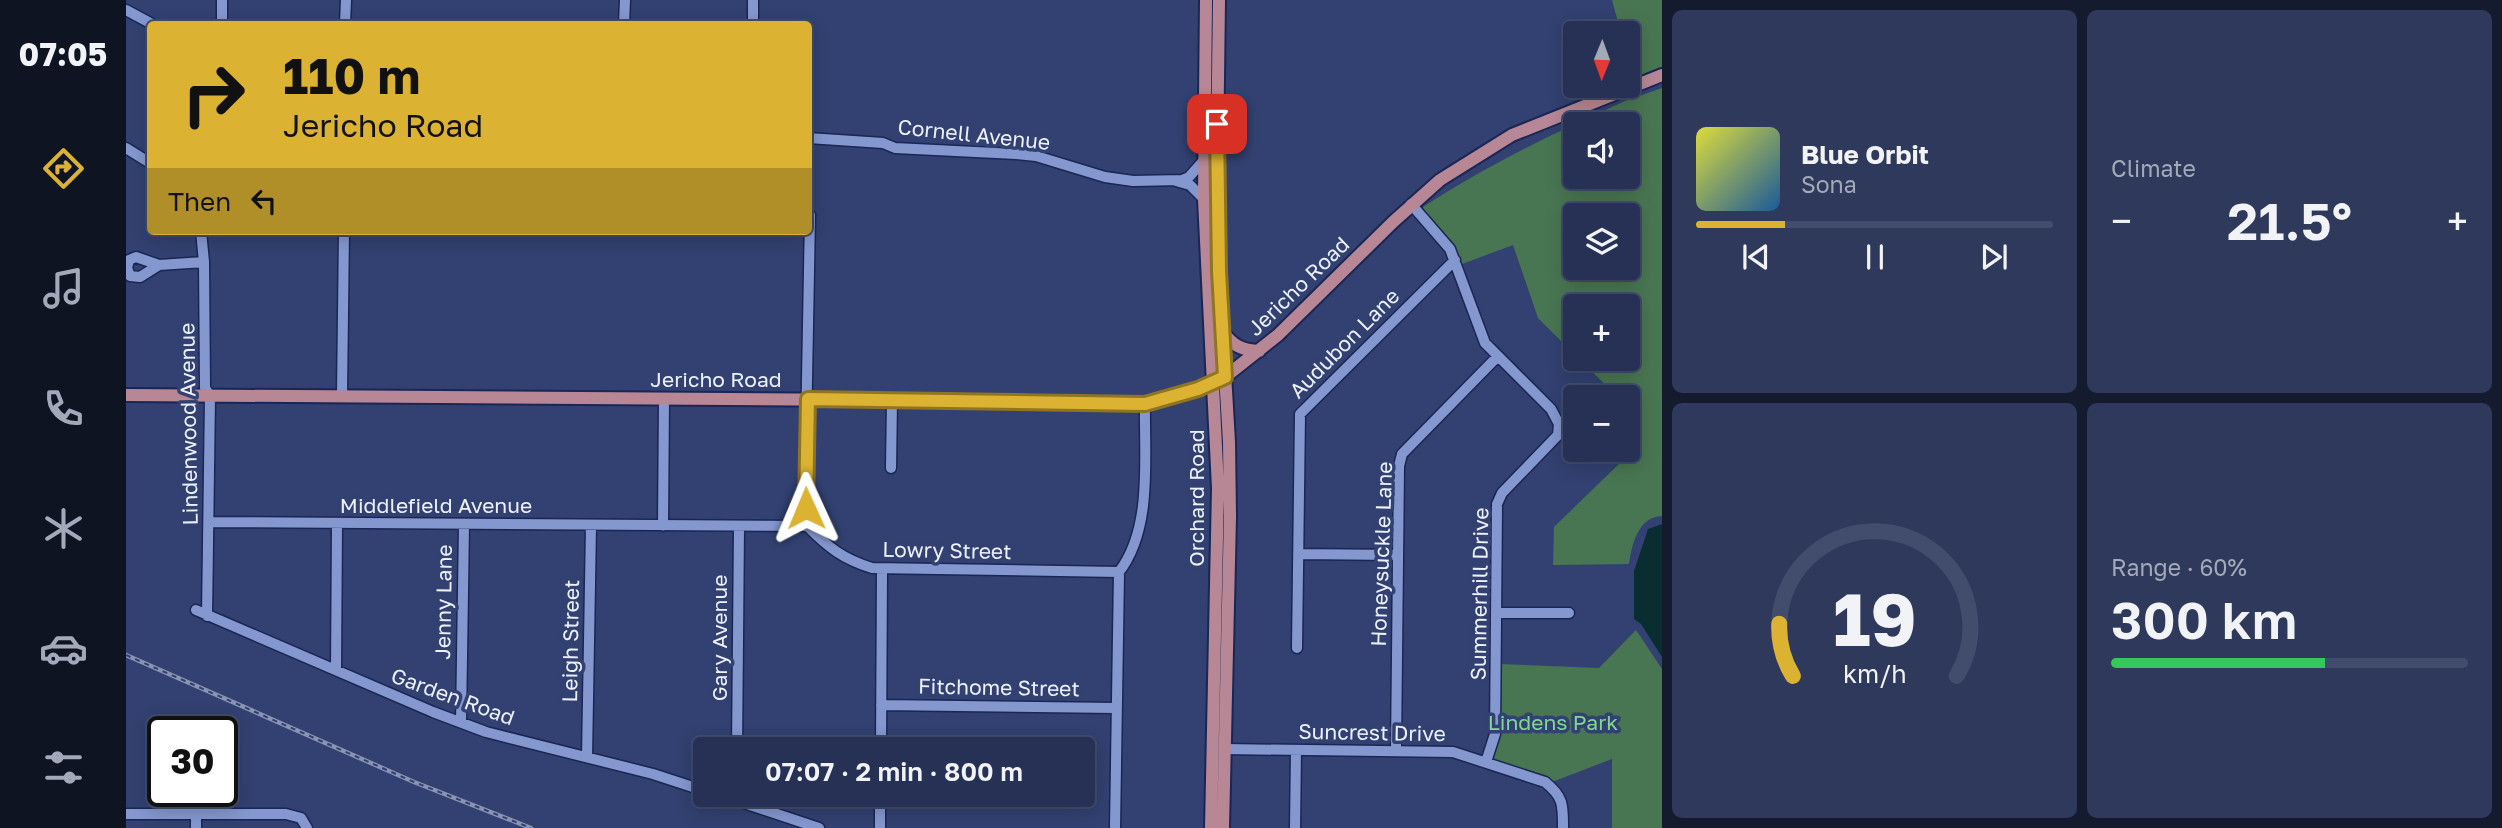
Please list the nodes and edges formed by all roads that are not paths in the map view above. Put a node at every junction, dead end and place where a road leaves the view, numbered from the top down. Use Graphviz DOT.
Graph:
graph roads {
  1 [pos="222,0"];
  2 [pos="345,0"];
  3 [pos="625,0"];
  4 [pos="753,0"];
  5 [pos="1206,0"];
  6 [pos="1219,0"];
  7 [pos="126,10"];
  8 [pos="147,21"];
  9 [pos="222,21"];
  10 [pos="345,21"];
  11 [pos="624,21"];
  12 [pos="753,21"];
  13 [pos="1662,75"];
  14 [pos="812,138"];
  15 [pos="126,148"];
  16 [pos="1204,160"];
  17 [pos="147,161"];
  18 [pos="1176,181"];
  19 [pos="1204,200"];
  20 [pos="1411,204"];
  21 [pos="201,235"];
  22 [pos="344,235"];
  23 [pos="810,235"];
  24 [pos="1455,260"];
  25 [pos="204,262"];
  26 [pos="159,265"];
  27 [pos="1223,332"];
  28 [pos="1259,351"];
  29 [pos="1497,356"];
  30 [pos="1225,377"];
  31 [pos="1212,383"];
  32 [pos="126,395"];
  33 [pos="342,395"];
  34 [pos="210,396"];
  35 [pos="664,398"];
  36 [pos="808,399"];
  37 [pos="892,400"];
  38 [pos="1145,404"];
  39 [pos="891,468"];
  40 [pos="209,522"];
  41 [pos="337,524"];
  42 [pos="464,525"];
  43 [pos="591,526"];
  44 [pos="663,526"];
  45 [pos="807,526"];
  46 [pos="739,527"];
  47 [pos="1298,554"];
  48 [pos="1397,555"];
  49 [pos="882,569"];
  50 [pos="1119,572"];
  51 [pos="196,610"];
  52 [pos="1497,613"];
  53 [pos="1569,613"];
  54 [pos="207,616"];
  55 [pos="1297,648"];
  56 [pos="336,670"];
  57 [pos="881,705"];
  58 [pos="1116,708"];
  59 [pos="461,722"];
  60 [pos="737,737"];
  61 [pos="881,737"];
  62 [pos="1224,749"];
  63 [pos="1296,750"];
  64 [pos="1396,750"];
  65 [pos="587,757"];
  66 [pos="1486,762"];
  67 [pos="693,787"];
  68 [pos="762,807"];
  69 [pos="880,807"];
  70 [pos="126,814"];
  71 [pos="196,815"];
  72 [pos="306,824"];
  73 [pos="196,828"];
  74 [pos="819,828"];
  75 [pos="880,828"];
  76 [pos="1115,828"];
  77 [pos="1211,828"];
  78 [pos="1223,828"];
  79 [pos="1295,828"];
  80 [pos="1563,828"];
  1 -- 9 [label="street"];
  2 -- 10 [label="street"];
  3 -- 11 [label="street"];
  4 -- 12 [label="street"];
  5 -- 16 [label="main road, Orchard Road"];
  6 -- 27 [label="main road, Orchard Road"];
  7 -- 8 [label="street"];
  13 -- 20 [label="main road, Jericho Road"];
  14 -- 18 [label="street, Cornell Avenue"];
  15 -- 17 [label="street"];
  16 -- 18 [label="street"];
  16 -- 19 [label="main road, Orchard Road"];
  18 -- 19 [label="street"];
  19 -- 31 [label="main road, Orchard Road"];
  20 -- 24 [label="street, Summerhill Drive"];
  20 -- 28 [label="main road, Jericho Road"];
  21 -- 25 [label="street, Lindenwood Avenue"];
  22 -- 33 [label="street"];
  23 -- 36 [label="street"];
  24 -- 29 [label="street, Summerhill Drive"];
  24 -- 47 [label="street, Audubon Lane"];
  25 -- 26 [label="street"];
  25 -- 34 [label="street, Lindenwood Avenue"];
  27 -- 28 [label="main road"];
  27 -- 30 [label="main road, Orchard Road"];
  28 -- 30 [label="main road, Jericho Road"];
  29 -- 48 [label="street, Honeysuckle Lane"];
  29 -- 52 [label="street, Summerhill Drive"];
  30 -- 31 [label="main road, Jericho Road"];
  30 -- 62 [label="main road, Orchard Road"];
  31 -- 38 [label="main road, Jericho Road"];
  31 -- 77 [label="main road, Orchard Road"];
  32 -- 34 [label="main road, Jericho Road"];
  33 -- 34 [label="main road, Jericho Road"];
  33 -- 35 [label="main road, Jericho Road"];
  34 -- 40 [label="street, Lindenwood Avenue"];
  35 -- 36 [label="main road, Jericho Road"];
  35 -- 44 [label="street"];
  36 -- 37 [label="main road, Jericho Road"];
  36 -- 45 [label="street"];
  37 -- 38 [label="main road, Jericho Road"];
  37 -- 39 [label="street"];
  38 -- 50 [label="street"];
  40 -- 41 [label="street, Middlefield Avenue"];
  40 -- 54 [label="street, Lindenwood Avenue"];
  41 -- 42 [label="street, Middlefield Avenue"];
  41 -- 56 [label="street"];
  42 -- 43 [label="street, Middlefield Avenue"];
  42 -- 59 [label="street, Jenny Lane"];
  43 -- 44 [label="street, Middlefield Avenue"];
  43 -- 65 [label="street, Leigh Street"];
  44 -- 46 [label="street"];
  45 -- 46 [label="street"];
  45 -- 49 [label="street, Lowry Street"];
  46 -- 60 [label="street, Gary Avenue"];
  47 -- 48 [label="street"];
  47 -- 55 [label="street, Audubon Lane"];
  48 -- 64 [label="street, Honeysuckle Lane"];
  49 -- 50 [label="street, Lowry Street"];
  49 -- 57 [label="street"];
  50 -- 58 [label="street"];
  51 -- 54 [label="street, Garden Road"];
  52 -- 53 [label="street"];
  52 -- 66 [label="street, Summerhill Drive"];
  54 -- 56 [label="street, Garden Road"];
  56 -- 59 [label="street, Garden Road"];
  57 -- 58 [label="street, Fitchome Street"];
  57 -- 61 [label="street"];
  58 -- 76 [label="street"];
  59 -- 65 [label="street, Garden Road"];
  62 -- 63 [label="street, Suncrest Drive"];
  62 -- 78 [label="main road, Orchard Road"];
  63 -- 64 [label="street, Suncrest Drive"];
  63 -- 79 [label="street"];
  64 -- 66 [label="street, Suncrest Drive"];
  65 -- 67 [label="street, Garden Road"];
  66 -- 80 [label="street, Suncrest Drive"];
  68 -- 74 [label="street"];
  69 -- 75 [label="street"];
  70 -- 71 [label="street"];
  71 -- 72 [label="street"];
  71 -- 73 [label="street"];
}
